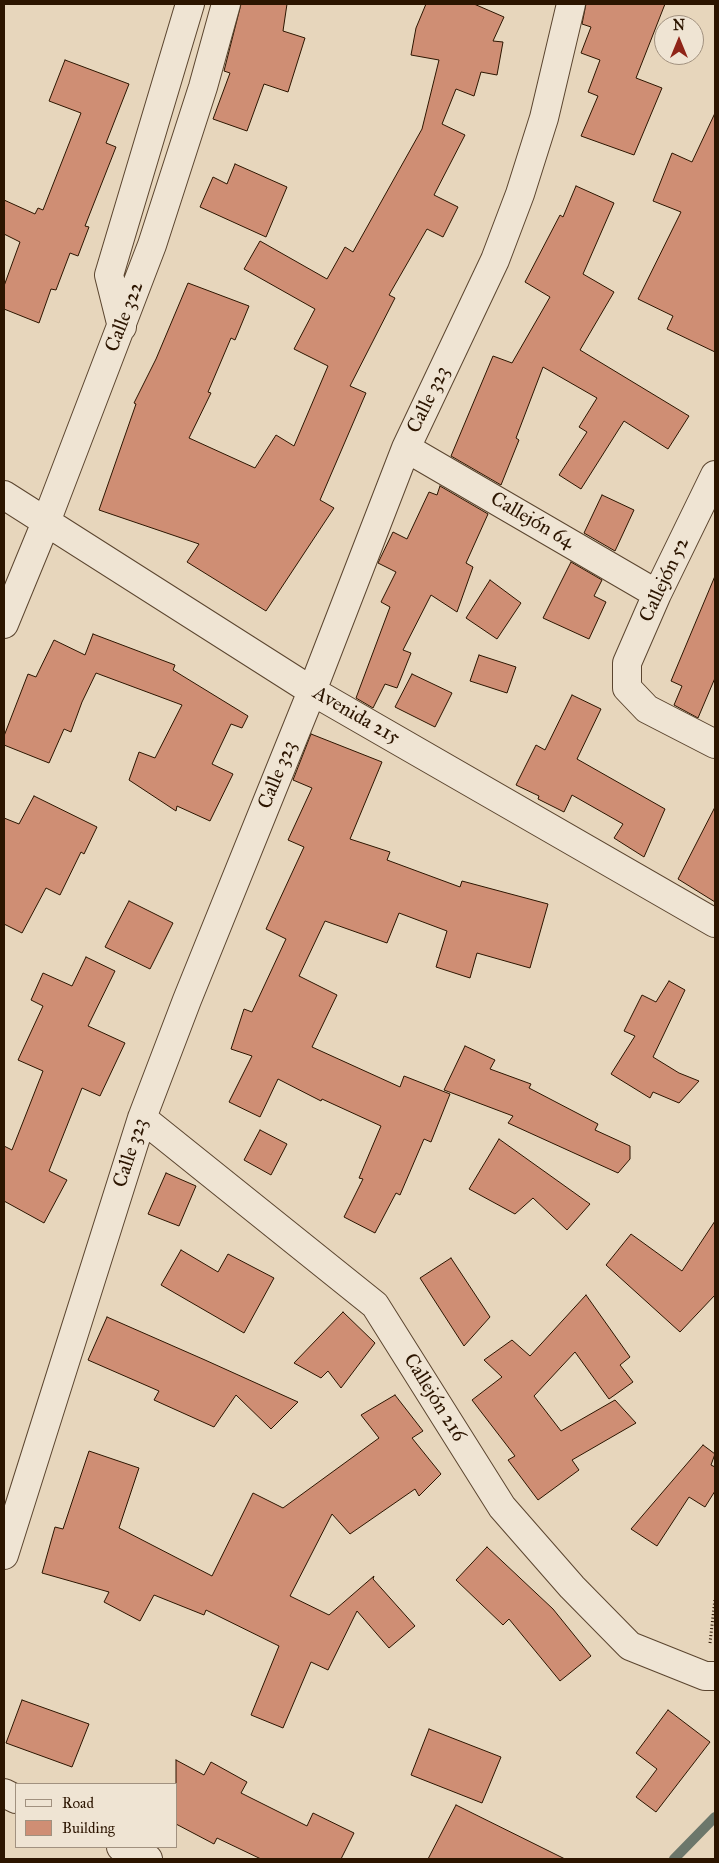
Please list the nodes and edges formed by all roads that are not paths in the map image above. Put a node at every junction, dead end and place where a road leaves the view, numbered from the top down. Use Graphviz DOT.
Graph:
graph roads {
  1 [pos="190,4"];
  2 [pos="226,4"];
  3 [pos="571,4"];
  4 [pos="122,327"];
  5 [pos="406,448"];
  6 [pos="715,475"];
  7 [pos="4,495"];
  8 [pos="46,522"];
  9 [pos="657,594"];
  10 [pos="4,624"];
  11 [pos="312,691"];
  12 [pos="715,744"];
  13 [pos="715,923"];
  14 [pos="142,1118"];
  15 [pos="4,1555"];
  16 [pos="710,1676"];
  17 [pos="123,1848"];
  18 [pos="148,1859"];
  1 -- 4 [label="street"];
  2 -- 4 [label="street, Calle 322"];
  3 -- 5 [label="street, Calle 323"];
  4 -- 8 [label="street, Calle 322"];
  5 -- 9 [label="street, Callejón 64"];
  5 -- 11 [label="street, Calle 323"];
  6 -- 9 [label="street, Callejón 52"];
  7 -- 8 [label="street, Avenida 215"];
  8 -- 10 [label="street, Calle 322"];
  8 -- 11 [label="street, Avenida 215"];
  9 -- 12 [label="street, Callejón 52"];
  11 -- 13 [label="street, Avenida 215"];
  11 -- 14 [label="street, Calle 323"];
  14 -- 15 [label="street, Calle 323"];
  14 -- 16 [label="street, Callejón 216"];
  17 -- 18 [label="street"];
}
